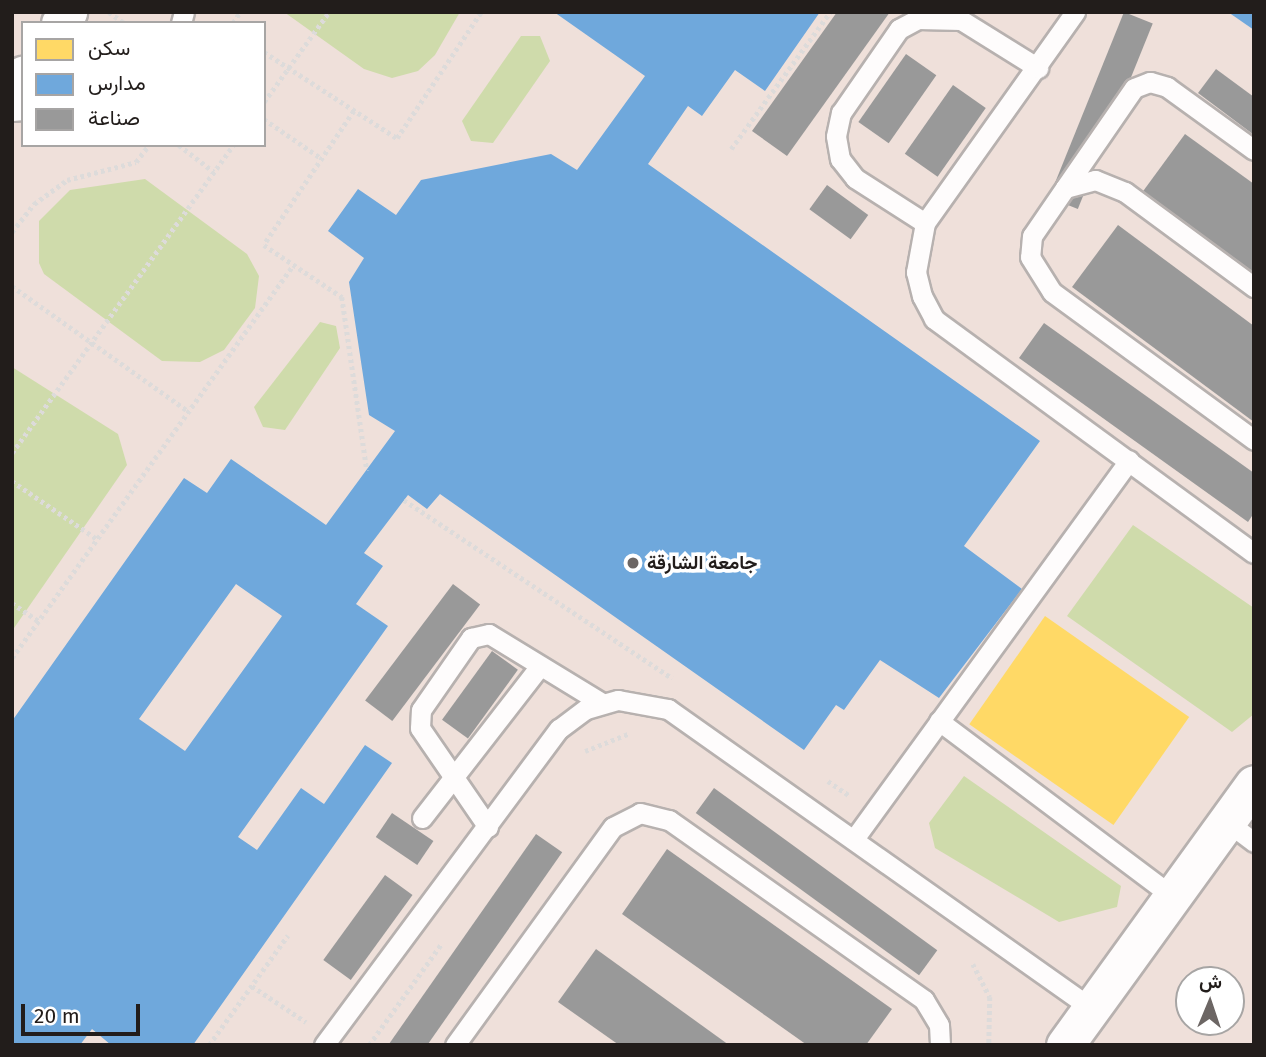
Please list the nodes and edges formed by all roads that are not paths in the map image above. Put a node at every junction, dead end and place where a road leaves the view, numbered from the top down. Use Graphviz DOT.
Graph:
graph roads {
  1 [pos="1075,12"];
  2 [pos="1038,68"];
  3 [pos="1254,150"];
  4 [pos="1065,188"];
  5 [pos="925,223"];
  6 [pos="1254,287"];
  7 [pos="1254,440"];
  8 [pos="1129,460"];
  9 [pos="1254,552"];
  10 [pos="539,667"];
  11 [pos="602,703"];
  12 [pos="939,721"];
  13 [pos="453,781"];
  14 [pos="1254,783"];
  15 [pos="422,818"];
  16 [pos="488,827"];
  17 [pos="1240,831"];
  18 [pos="854,839"];
  19 [pos="1171,895"];
  20 [pos="1091,1008"];
  21 [pos="326,1041"];
  22 [pos="455,1045"];
  23 [pos="940,1045"];
  24 [pos="1065,1045"];
  1 -- 2 [label="lane"];
  2 -- 5 [label="lane"];
  2 -- 5 [label="lane"];
  3 -- 4 [label="lane"];
  4 -- 6 [label="lane"];
  4 -- 7 [label="lane"];
  5 -- 8 [label="lane"];
  8 -- 9 [label="lane"];
  8 -- 12 [label="lane"];
  10 -- 11 [label="lane"];
  10 -- 13 [label="lane"];
  10 -- 13 [label="lane"];
  11 -- 16 [label="lane"];
  11 -- 18 [label="lane"];
  12 -- 18 [label="lane"];
  12 -- 19 [label="lane"];
  13 -- 15 [label="lane"];
  13 -- 16 [label="lane"];
  14 -- 17 [label="street"];
  16 -- 21 [label="lane"];
  17 -- 19 [label="street"];
  18 -- 20 [label="lane"];
  19 -- 20 [label="street"];
  20 -- 24 [label="street"];
  22 -- 23 [label="lane"];
}
